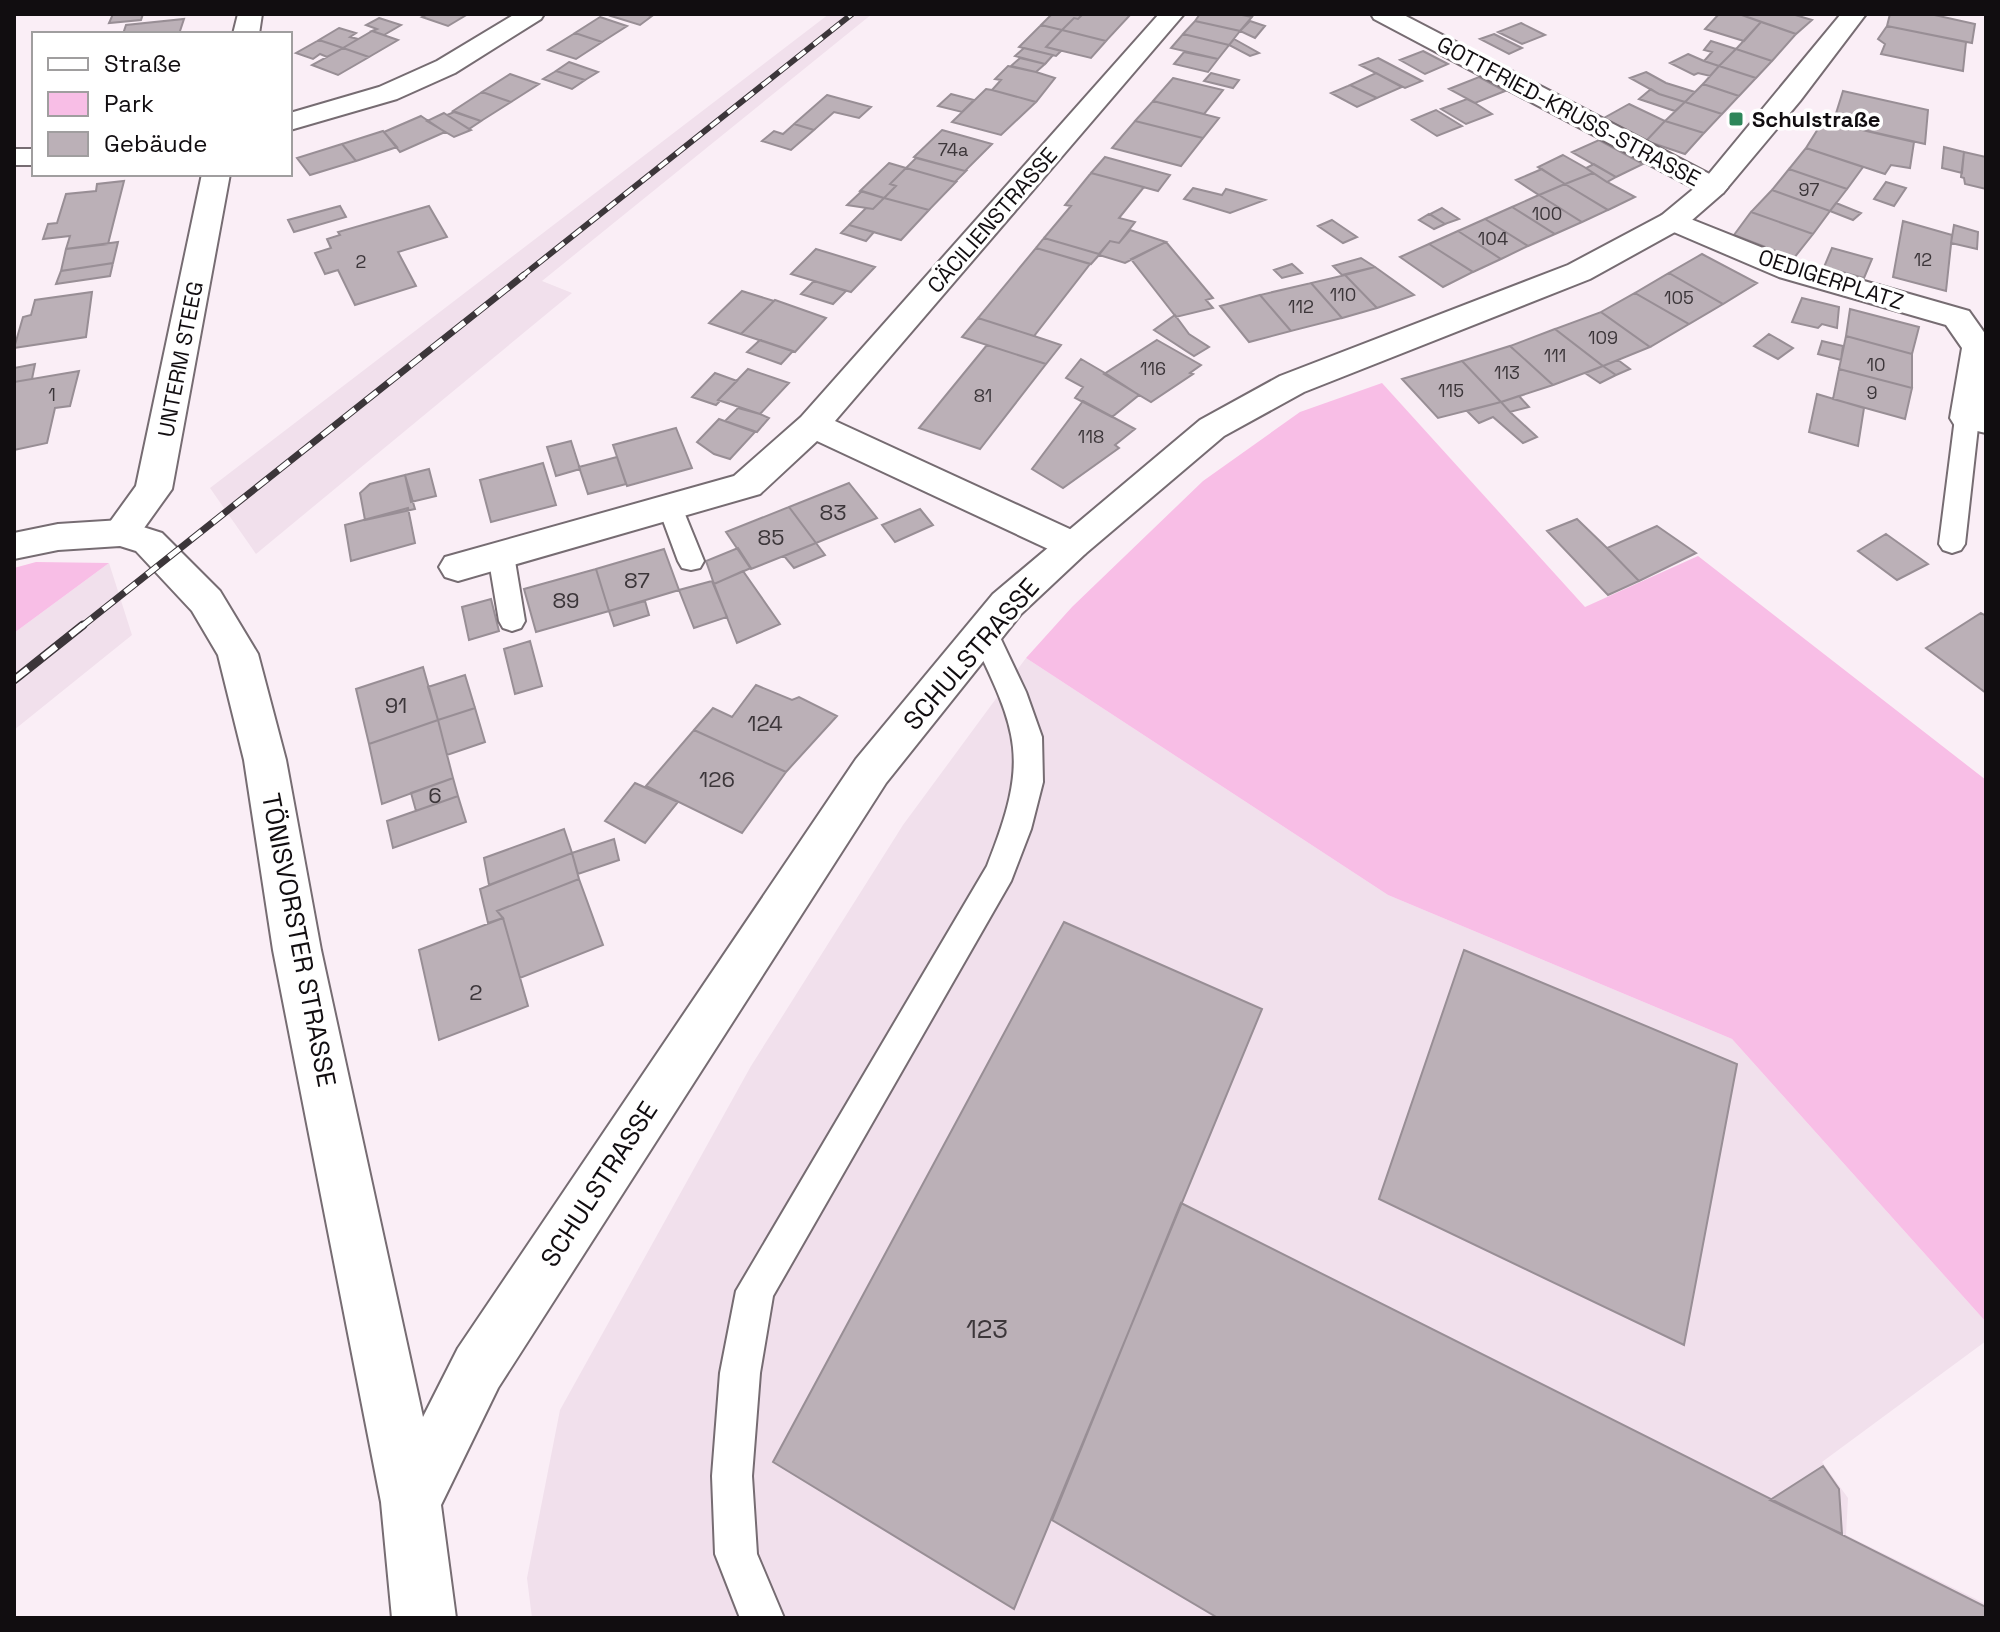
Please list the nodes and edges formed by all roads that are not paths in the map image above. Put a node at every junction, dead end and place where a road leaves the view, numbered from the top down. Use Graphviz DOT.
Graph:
graph roads {
  1 [pos="532,14"];
  2 [pos="1172,14"];
  3 [pos="1383,14"];
  4 [pos="1854,14"];
  5 [pos="292,121"];
  6 [pos="216,176"];
  7 [pos="1713,187"];
  8 [pos="1673,221"];
  9 [pos="1982,349"];
  10 [pos="1977,420"];
  11 [pos="813,425"];
  12 [pos="670,507"];
  13 [pos="121,533"];
  14 [pos="1952,544"];
  15 [pos="1072,545"];
  16 [pos="14,546"];
  17 [pos="501,555"];
  18 [pos="691,561"];
  19 [pos="458,567"];
  20 [pos="512,621"];
  21 [pos="984,633"];
  22 [pos="411,1502"];
  23 [pos="424,1618"];
  24 [pos="762,1618"];
  1 -- 5 [label="street"];
  2 -- 11 [label="street, CÄCILIENSTRASSE"];
  3 -- 7 [label="street, GOTTFRIED-KRUSS-STRASSE"];
  4 -- 7 [label="street, SCHULSTRASSE"];
  6 -- 13 [label="street, UNTERM STEEG"];
  7 -- 8 [label="street, SCHULSTRASSE"];
  8 -- 9 [label="street, OEDIGERPLATZ"];
  8 -- 15 [label="street, SCHULSTRASSE"];
  9 -- 10 [label="street, OEDIGERPLATZ"];
  10 -- 14 [label="lane"];
  11 -- 12 [label="street, CÄCILIENSTRASSE"];
  11 -- 15 [label="street"];
  12 -- 17 [label="street, CÄCILIENSTRASSE"];
  12 -- 18 [label="lane"];
  13 -- 16 [label="street, TÖNISVORSTER STRASSE"];
  13 -- 22 [label="street, TÖNISVORSTER STRASSE"];
  15 -- 21 [label="street, SCHULSTRASSE"];
  17 -- 19 [label="street, CÄCILIENSTRASSE"];
  17 -- 20 [label="lane"];
  21 -- 22 [label="street, SCHULSTRASSE"];
  21 -- 24 [label="lane"];
  22 -- 23 [label="street, TÖNISVORSTER STRASSE"];
}
